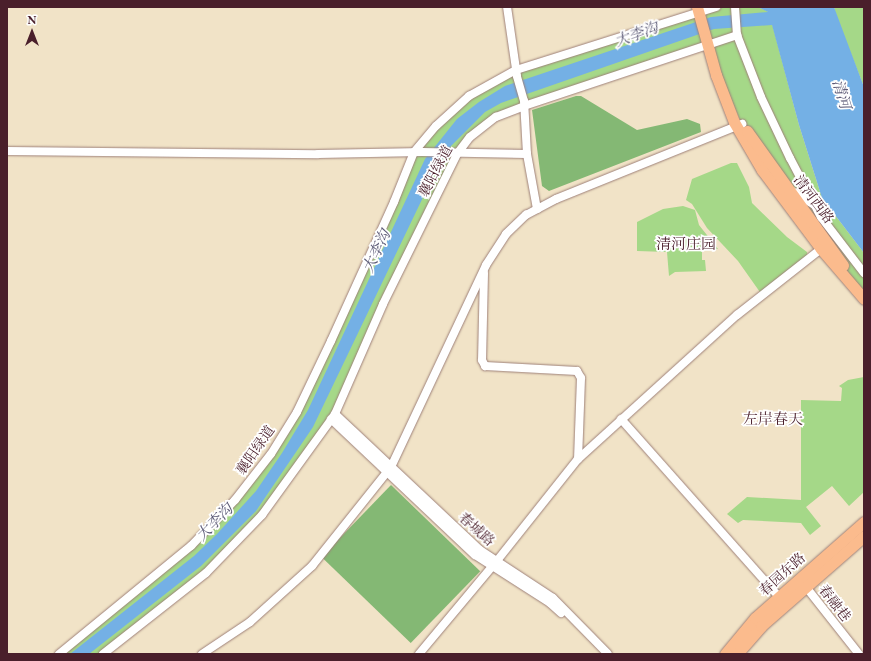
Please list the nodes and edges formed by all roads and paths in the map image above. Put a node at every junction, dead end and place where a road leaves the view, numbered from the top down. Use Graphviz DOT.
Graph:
graph roads {
  1 [pos="506,7"];
  2 [pos="716,7"];
  3 [pos="735,7"];
  4 [pos="700,12"];
  5 [pos="737,33"];
  6 [pos="709,42"];
  7 [pos="516,70"];
  8 [pos="524,103"];
  9 [pos="740,123"];
  10 [pos="7,151"];
  11 [pos="414,152"];
  12 [pos="457,154"];
  13 [pos="527,154"];
  14 [pos="786,187"];
  15 [pos="815,205"];
  16 [pos="537,209"];
  17 [pos="821,249"];
  18 [pos="484,269"];
  19 [pos="864,273"];
  20 [pos="864,296"];
  21 [pos="864,299"];
  22 [pos="333,417"];
  23 [pos="621,419"];
  24 [pos="578,459"];
  25 [pos="389,470"];
  26 [pos="864,522"];
  27 [pos="864,536"];
  28 [pos="494,565"];
  29 [pos="806,587"];
  30 [pos="779,597"];
  31 [pos="59,654"];
  32 [pos="104,654"];
  33 [pos="202,654"];
  34 [pos="419,654"];
  35 [pos="601,654"];
  36 [pos="608,654"];
  37 [pos="726,654"];
  38 [pos="737,654"];
  39 [pos="859,654"];
  1 -- 7 [label="street"];
  2 -- 4 [label="street, 襄阳绿道"];
  3 -- 5 [label="street"];
  4 -- 6 [label="main road"];
  4 -- 7 [label="street, 襄阳绿道"];
  5 -- 6 [label="street, 襄阳绿道"];
  5 -- 15 [label="street"];
  6 -- 8 [label="street, 襄阳绿道"];
  6 -- 9 [label="main road"];
  7 -- 8 [label="street"];
  7 -- 11 [label="street, 襄阳绿道"];
  8 -- 12 [label="street, 襄阳绿道"];
  8 -- 13 [label="street"];
  9 -- 14 [label="main road, 清河西路"];
  9 -- 16 [label="street"];
  9 -- 17 [label="main road"];
  10 -- 11 [label="street"];
  11 -- 12 [label="street"];
  11 -- 31 [label="street, 襄阳绿道"];
  12 -- 13 [label="street"];
  12 -- 22 [label="street, 襄阳绿道"];
  13 -- 16 [label="street"];
  14 -- 15 [label="street"];
  14 -- 20 [label="main road, 清河西路"];
  15 -- 19 [label="street"];
  16 -- 18 [label="street"];
  17 -- 21 [label="main road"];
  17 -- 23 [label="street"];
  18 -- 24 [label="street"];
  18 -- 25 [label="street"];
  22 -- 25 [label="street, 春城路"];
  22 -- 32 [label="street, 襄阳绿道"];
  23 -- 24 [label="street"];
  23 -- 30 [label="street"];
  24 -- 28 [label="street"];
  25 -- 28 [label="street, 春城路"];
  25 -- 33 [label="street"];
  26 -- 30 [label="main road, 春园东路"];
  27 -- 29 [label="main road, 春园东路"];
  28 -- 34 [label="street"];
  28 -- 35 [label="street, 春城路"];
  28 -- 36 [label="street, 春城路"];
  29 -- 38 [label="main road, 春园东路"];
  29 -- 39 [label="street, 春融巷"];
  30 -- 37 [label="main road, 春园东路"];
}
